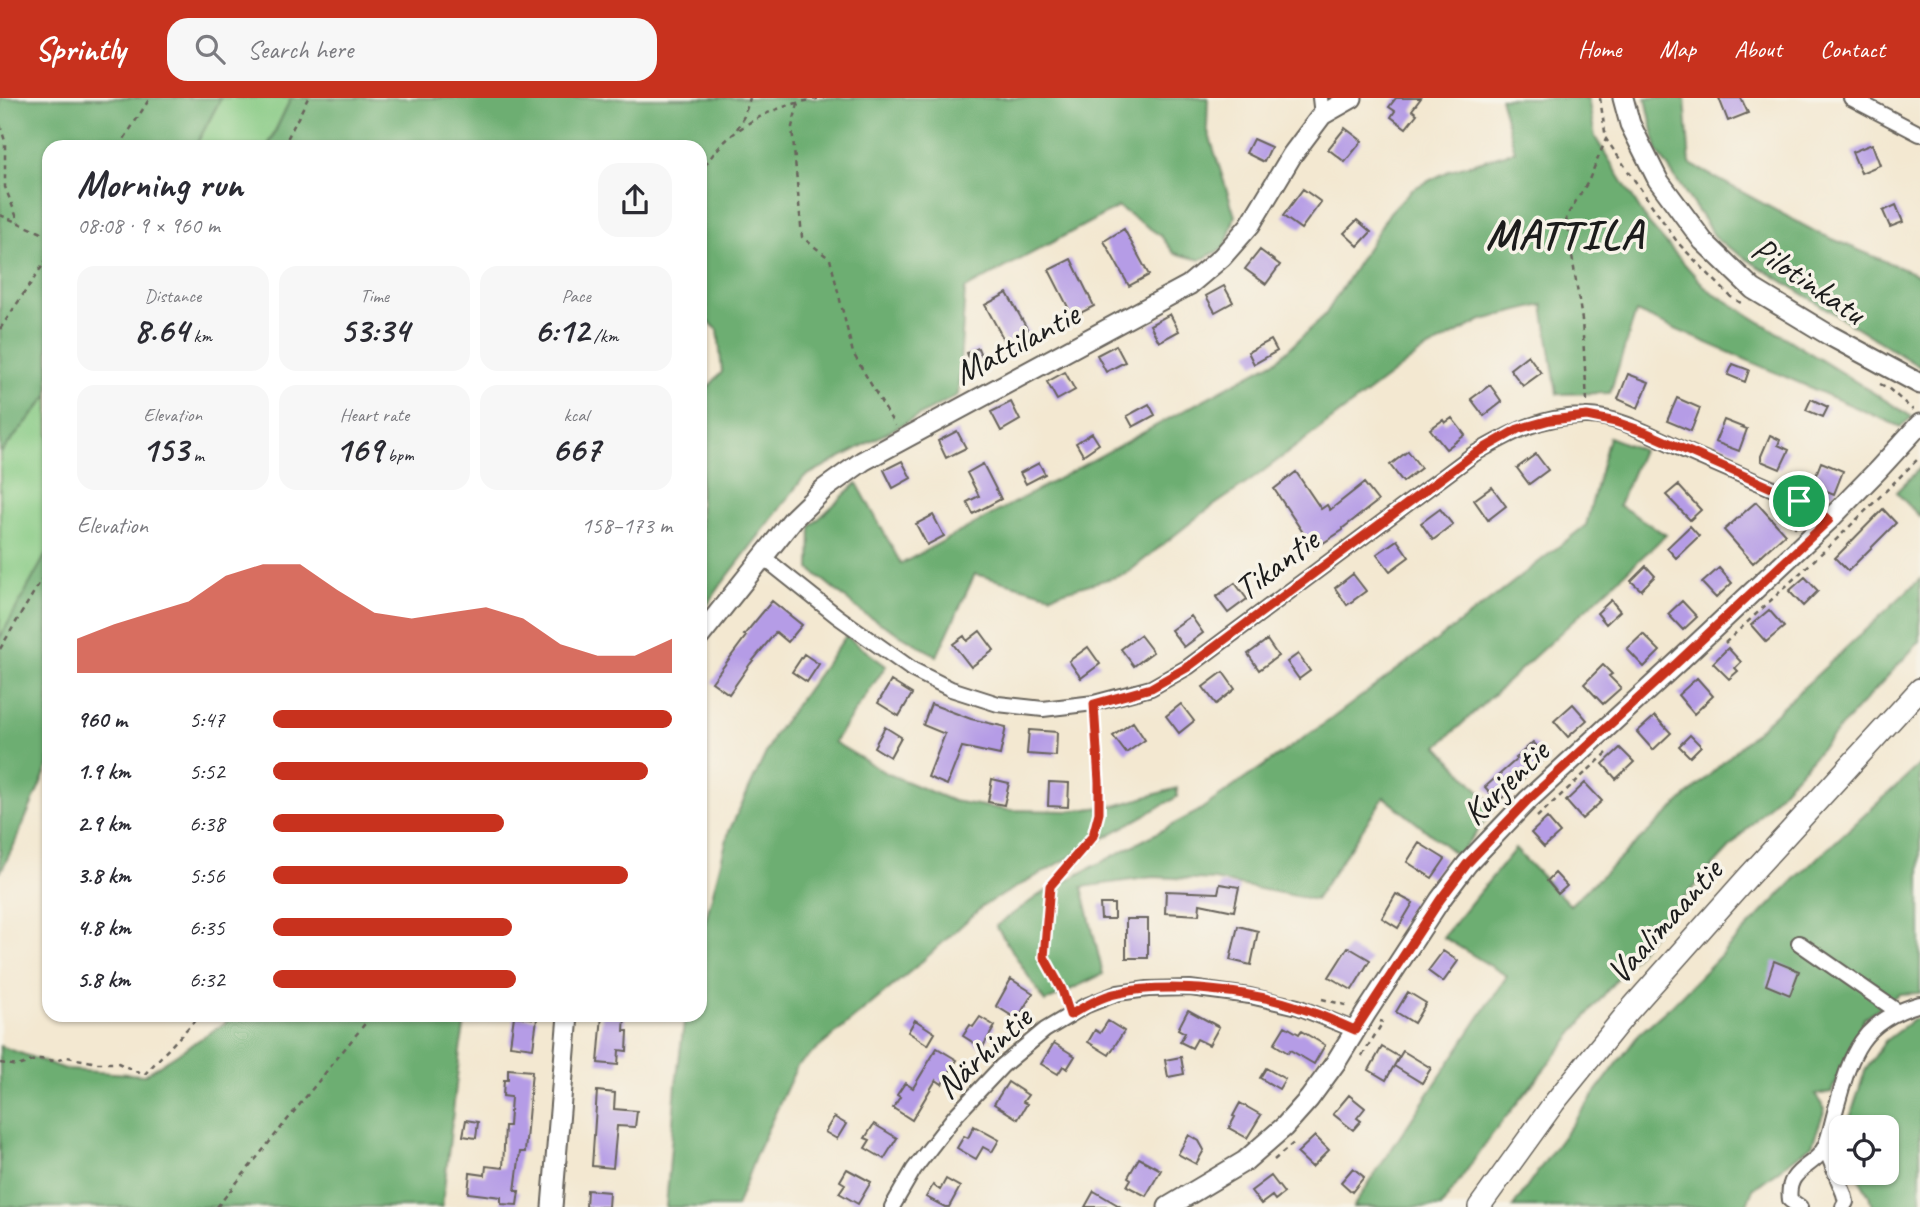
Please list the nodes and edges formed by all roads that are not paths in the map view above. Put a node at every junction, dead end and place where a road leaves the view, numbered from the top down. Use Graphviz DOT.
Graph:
graph roads {
  1 [pos="1352,98"];
  2 [pos="1623,98"];
  3 [pos="1851,98"];
  4 [pos="1321,106"];
  5 [pos="1920,134"];
  6 [pos="1920,384"];
  7 [pos="1920,425"];
  8 [pos="1829,520"];
  9 [pos="763,557"];
  10 [pos="707,627"];
  11 [pos="1919,691"];
  12 [pos="1799,943"];
  13 [pos="1920,1004"];
  14 [pos="1897,1011"];
  15 [pos="567,1022"];
  16 [pos="1355,1030"];
  17 [pos="1825,1147"];
  18 [pos="552,1207"];
  19 [pos="892,1207"];
  20 [pos="1168,1207"];
  21 [pos="1479,1207"];
  22 [pos="1800,1207"];
  23 [pos="1843,1207"];
  1 -- 4 [label="street, Mattilantie"];
  2 -- 6 [label="street, Pilotinkatu"];
  3 -- 5 [label="street"];
  4 -- 9 [label="street, Mattilantie"];
  7 -- 8 [label="street, Kurjentie"];
  8 -- 9 [label="street, Tikantie"];
  8 -- 16 [label="street, Kurjentie"];
  9 -- 10 [label="street, Mattilantie"];
  11 -- 21 [label="main road, Vaalimaantie"];
  12 -- 14 [label="street"];
  13 -- 14 [label="street"];
  14 -- 17 [label="street"];
  15 -- 18 [label="street"];
  16 -- 19 [label="street, Närhintie"];
  16 -- 20 [label="street, Kurjentie"];
  17 -- 22 [label="street"];
  17 -- 23 [label="street"];
}
